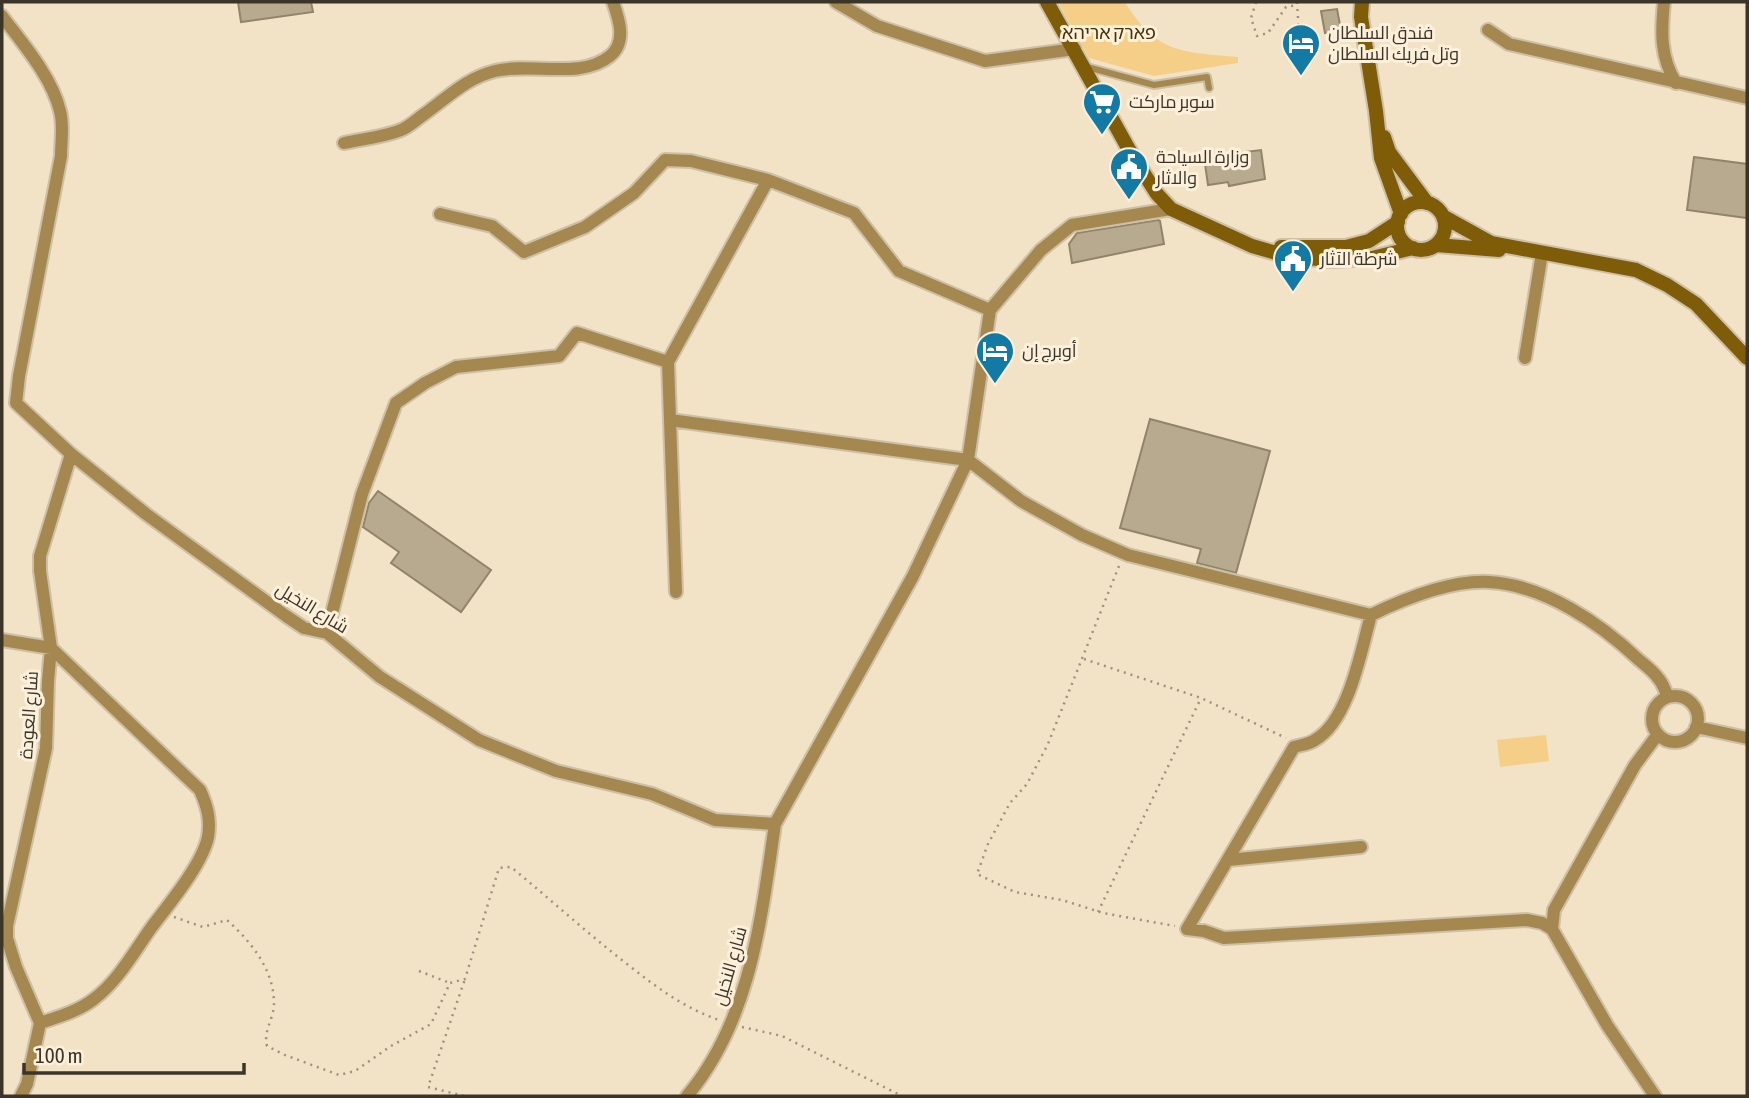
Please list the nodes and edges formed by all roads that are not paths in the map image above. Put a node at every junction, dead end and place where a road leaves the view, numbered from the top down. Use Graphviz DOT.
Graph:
graph roads {
  1 [pos="613,2"];
  2 [pos="836,2"];
  3 [pos="1047,2"];
  4 [pos="1362,2"];
  5 [pos="1664,2"];
  6 [pos="2,16"];
  7 [pos="1488,30"];
  8 [pos="1075,49"];
  9 [pos="1085,66"];
  10 [pos="1676,83"];
  11 [pos="1209,88"];
  12 [pos="1747,98"];
  13 [pos="1376,111"];
  14 [pos="344,143"];
  15 [pos="768,180"];
  16 [pos="1427,203"];
  17 [pos="1171,209"];
  18 [pos="440,214"];
  19 [pos="1444,217"];
  20 [pos="1399,218"];
  21 [pos="1436,245"];
  22 [pos="1252,246"];
  23 [pos="1413,248"];
  24 [pos="1542,253"];
  25 [pos="990,310"];
  26 [pos="1525,358"];
  27 [pos="1747,358"];
  28 [pos="668,362"];
  29 [pos="670,420"];
  30 [pos="71,454"];
  31 [pos="968,460"];
  32 [pos="676,592"];
  33 [pos="1371,615"];
  34 [pos="327,633"];
  35 [pos="2,640"];
  36 [pos="51,648"];
  37 [pos="1668,697"];
  38 [pos="1696,727"];
  39 [pos="1658,734"];
  40 [pos="1747,738"];
  41 [pos="775,824"];
  42 [pos="1361,848"];
  43 [pos="1228,860"];
  44 [pos="6,915"];
  45 [pos="1552,929"];
  46 [pos="40,1023"];
  47 [pos="21,1096"];
  48 [pos="687,1096"];
  49 [pos="1656,1096"];
  1 -- 14 [label="street"];
  2 -- 8 [label="street"];
  3 -- 8 [label="main road"];
  4 -- 13 [label="main road"];
  5 -- 10 [label="street"];
  6 -- 30 [label="street, شارع النخيل"];
  7 -- 10 [label="street"];
  8 -- 9 [label="main road"];
  9 -- 11 [label="lane"];
  9 -- 17 [label="main road"];
  10 -- 12 [label="street"];
  13 -- 16 [label="main road"];
  13 -- 20 [label="main road"];
  15 -- 18 [label="street"];
  15 -- 25 [label="street"];
  15 -- 28 [label="street"];
  16 -- 19 [label="main road"];
  16 -- 20 [label="main road"];
  17 -- 22 [label="main road"];
  17 -- 25 [label="street"];
  19 -- 21 [label="main road"];
  19 -- 24 [label="main road"];
  20 -- 22 [label="main road"];
  20 -- 23 [label="main road"];
  21 -- 23 [label="main road"];
  21 -- 24 [label="main road"];
  22 -- 23 [label="main road"];
  24 -- 26 [label="street"];
  24 -- 27 [label="main road"];
  25 -- 31 [label="street"];
  28 -- 29 [label="street"];
  28 -- 34 [label="street"];
  29 -- 31 [label="street"];
  29 -- 32 [label="street"];
  30 -- 34 [label="street, شارع النخيل"];
  30 -- 36 [label="street, شارع العودة"];
  31 -- 33 [label="street"];
  31 -- 41 [label="street"];
  33 -- 37 [label="street"];
  33 -- 43 [label="street"];
  34 -- 41 [label="street, شارع النخيل"];
  35 -- 36 [label="street"];
  36 -- 44 [label="street, شارع العودة"];
  36 -- 46 [label="street"];
  37 -- 38 [label="street"];
  37 -- 39 [label="street"];
  38 -- 39 [label="street"];
  38 -- 40 [label="street"];
  39 -- 45 [label="street"];
  41 -- 48 [label="street, شارع النخيل"];
  42 -- 43 [label="street"];
  43 -- 45 [label="street"];
  44 -- 46 [label="street, شارع العودة"];
  45 -- 49 [label="street"];
  46 -- 47 [label="street"];
}
